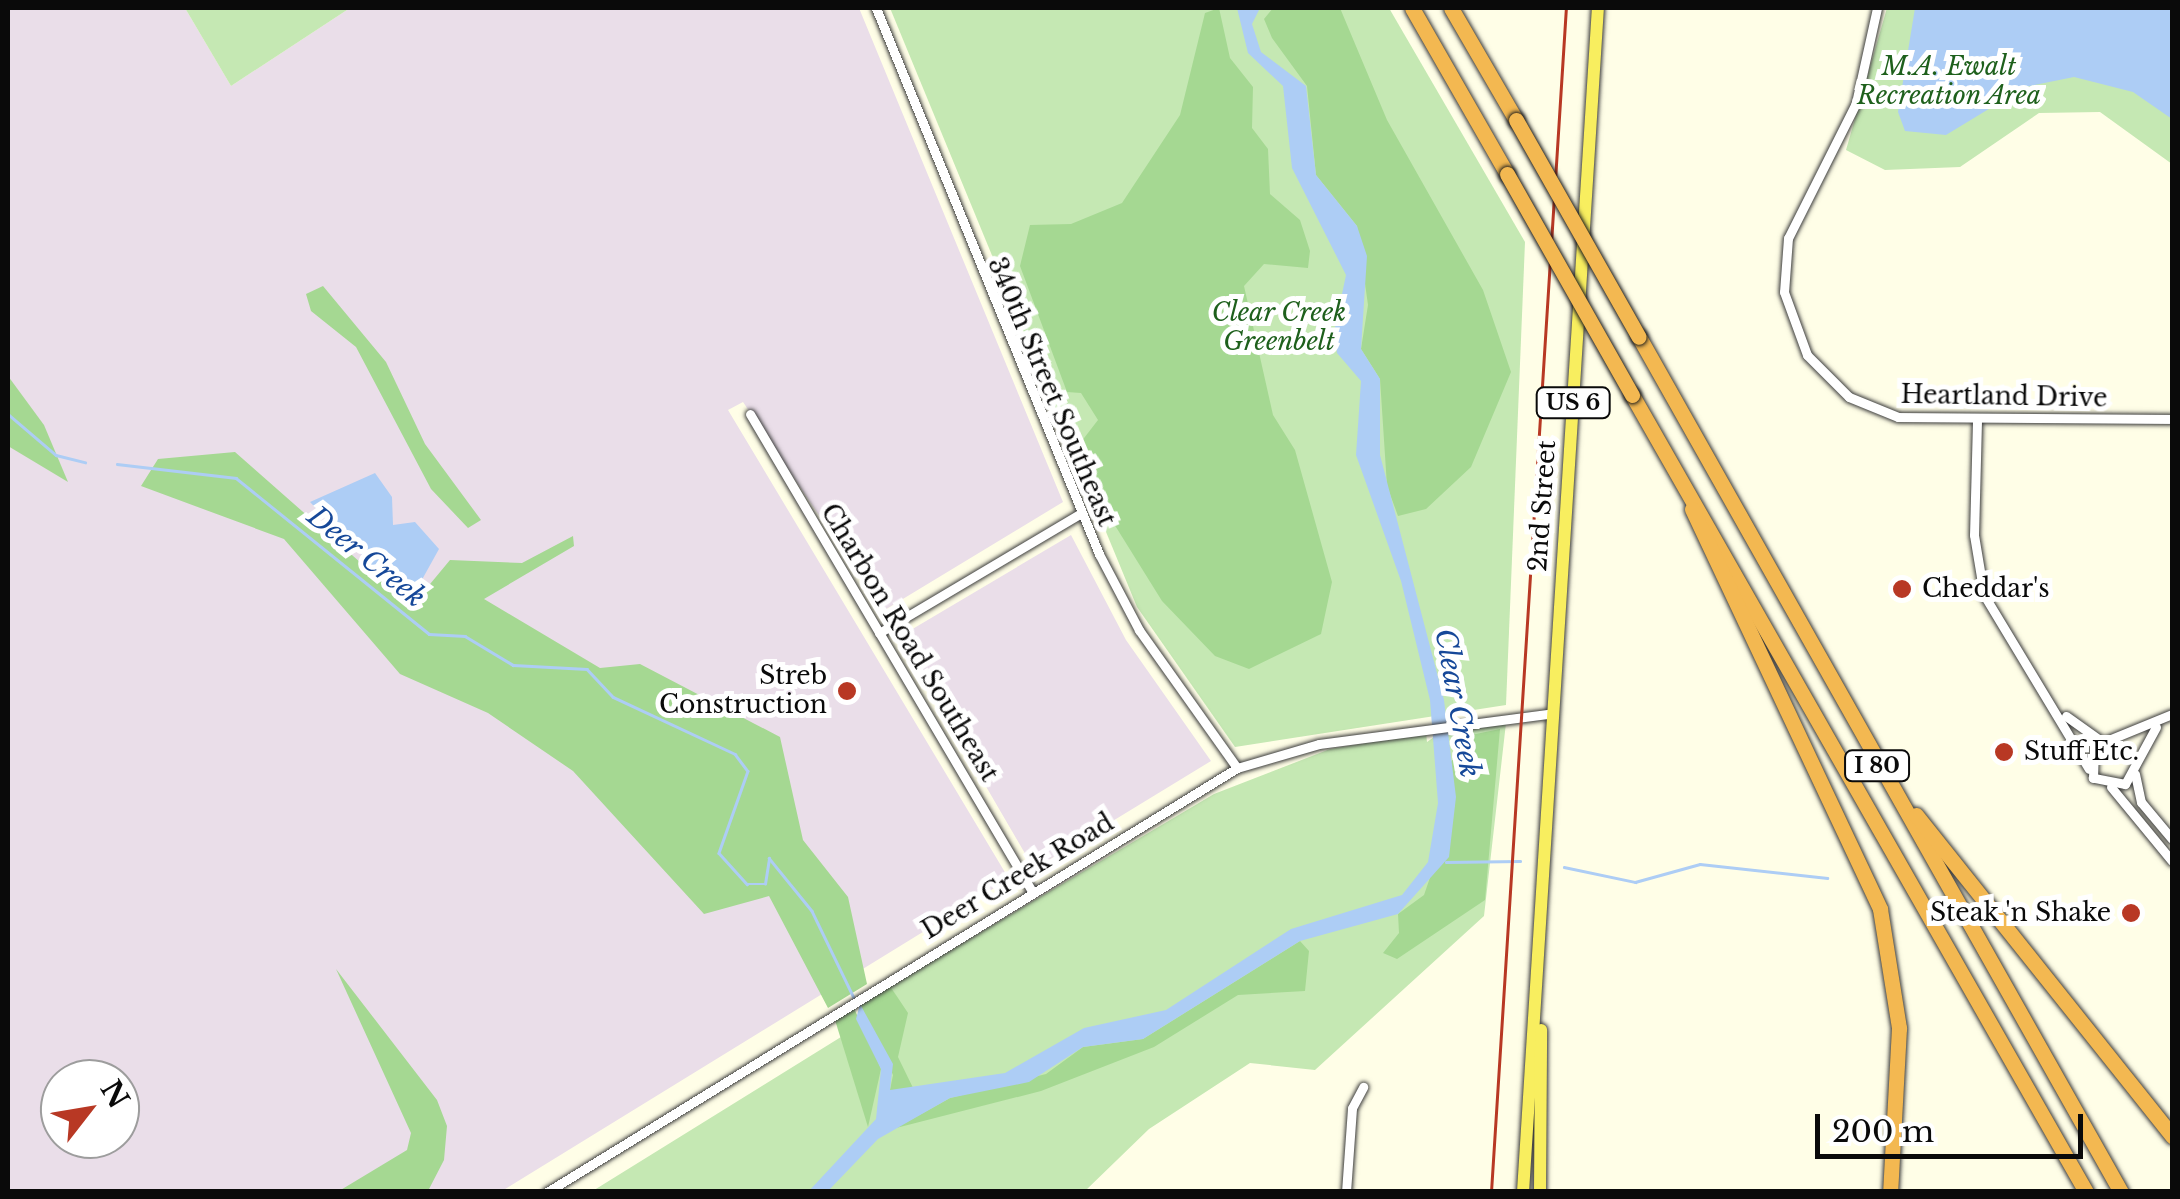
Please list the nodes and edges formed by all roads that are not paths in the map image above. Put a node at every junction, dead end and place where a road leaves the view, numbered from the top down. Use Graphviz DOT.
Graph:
graph roads {
  1 [pos="876,8"];
  2 [pos="1412,8"];
  3 [pos="1451,8"];
  4 [pos="1598,8"];
  5 [pos="1877,8"];
  6 [pos="750,414"];
  7 [pos="2172,419"];
  8 [pos="1977,421"];
  9 [pos="1684,482"];
  10 [pos="1081,512"];
  11 [pos="879,632"];
  12 [pos="1841,702"];
  13 [pos="1554,714"];
  14 [pos="2064,714"];
  15 [pos="2172,714"];
  16 [pos="2156,727"];
  17 [pos="2118,738"];
  18 [pos="2101,740"];
  19 [pos="2137,757"];
  20 [pos="1238,768"];
  21 [pos="2089,769"];
  22 [pos="2136,773"];
  23 [pos="2111,788"];
  24 [pos="2172,839"];
  25 [pos="2172,861"];
  26 [pos="1033,893"];
  27 [pos="1539,1008"];
  28 [pos="1363,1086"];
  29 [pos="2172,1136"];
  30 [pos="546,1192"];
  31 [pos="1346,1192"];
  32 [pos="1522,1192"];
  33 [pos="1540,1192"];
  34 [pos="1890,1192"];
  35 [pos="2086,1192"];
  36 [pos="2121,1192"];
  1 -- 10 [label="street, 340th Street Southeast"];
  2 -- 9 [label="highway, I 80, bridge"];
  3 -- 12 [label="highway, I 80, bridge"];
  4 -- 13 [label="main road, 2nd Street / US 6"];
  5 -- 8 [label="street, Heartland Drive"];
  6 -- 11 [label="street, Charbon Road Southeast"];
  7 -- 8 [label="street, Heartland Drive"];
  8 -- 14 [label="street"];
  9 -- 34 [label="highway"];
  9 -- 35 [label="highway, I 80"];
  10 -- 11 [label="street"];
  10 -- 20 [label="street, 340th Street Southeast"];
  11 -- 26 [label="street, Charbon Road Southeast"];
  12 -- 29 [label="highway"];
  12 -- 36 [label="highway, I 80"];
  13 -- 20 [label="street, Deer Creek Road"];
  13 -- 27 [label="main road, 2nd Street / US 6"];
  14 -- 18 [label="street"];
  14 -- 21 [label="street"];
  15 -- 16 [label="street"];
  16 -- 17 [label="street"];
  16 -- 19 [label="street"];
  17 -- 18 [label="street"];
  17 -- 19 [label="street"];
  18 -- 21 [label="street"];
  19 -- 22 [label="street"];
  20 -- 26 [label="street, Deer Creek Road"];
  21 -- 23 [label="street"];
  22 -- 23 [label="street"];
  22 -- 24 [label="street"];
  23 -- 25 [label="street"];
  26 -- 30 [label="street, Deer Creek Road"];
  27 -- 32 [label="main road, 2nd Street / US 6"];
  27 -- 33 [label="main road, 2nd Street / US 6"];
  28 -- 31 [label="street"];
}
